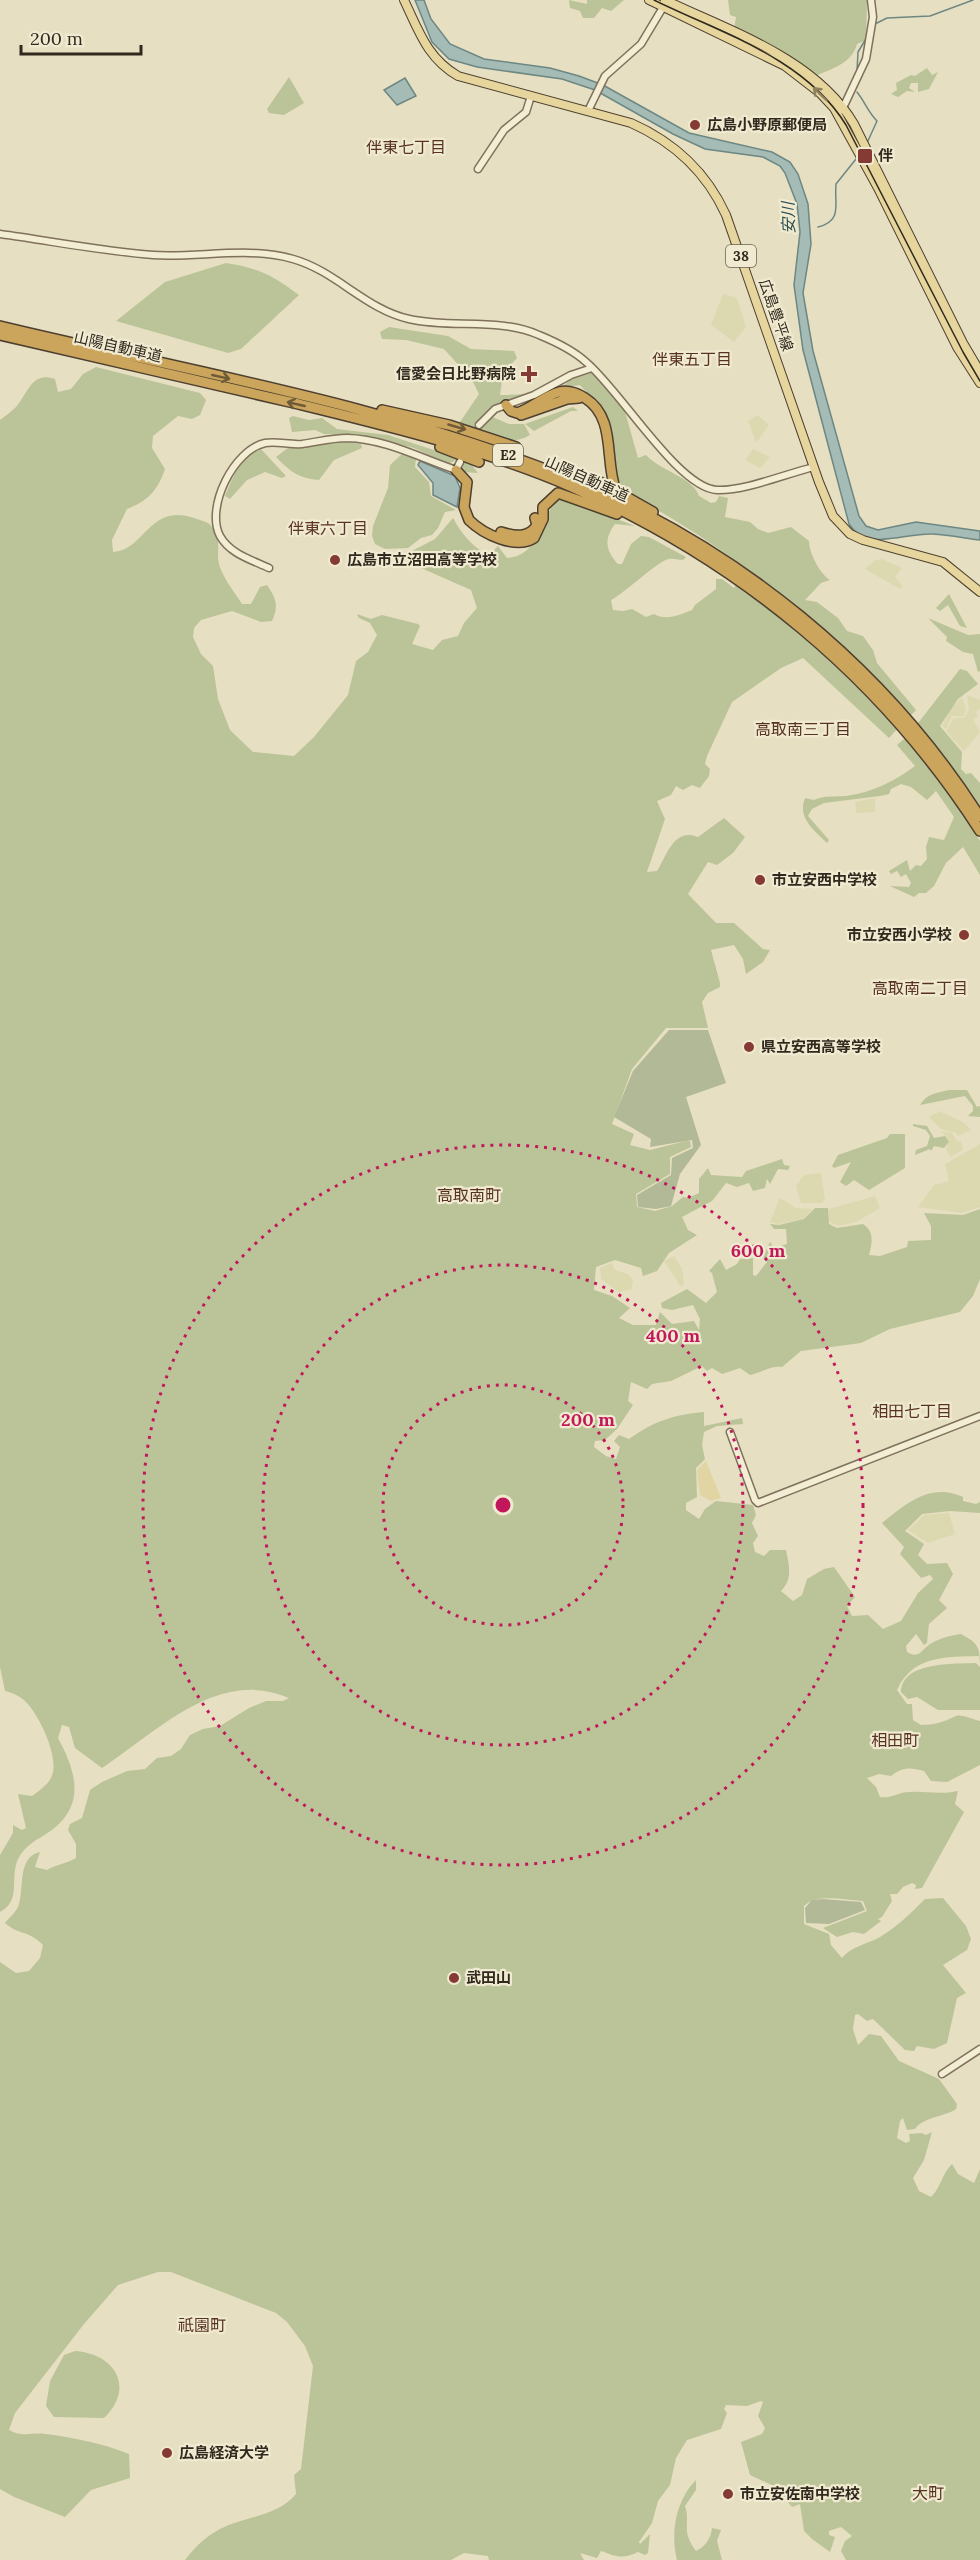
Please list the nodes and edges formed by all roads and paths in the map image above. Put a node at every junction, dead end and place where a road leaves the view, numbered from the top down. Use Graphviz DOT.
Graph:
graph roads {
  1 [pos="404,0"];
  2 [pos="649,0"];
  3 [pos="871,0"];
  4 [pos="665,2"];
  5 [pos="531,96"];
  6 [pos="844,106"];
  7 [pos="588,111"];
  8 [pos="840,117"];
  9 [pos="478,169"];
  10 [pos="0,234"];
  11 [pos="0,326"];
  12 [pos="0,335"];
  13 [pos="592,368"];
  14 [pos="980,372"];
  15 [pos="980,383"];
  16 [pos="297,394"];
  17 [pos="506,405"];
  18 [pos="352,417"];
  19 [pos="479,425"];
  20 [pos="516,447"];
  21 [pos="479,462"];
  22 [pos="458,466"];
  23 [pos="814,467"];
  24 [pos="535,518"];
  25 [pos="705,552"];
  26 [pos="269,568"];
  27 [pos="980,592"];
  28 [pos="980,817"];
  29 [pos="980,831"];
  30 [pos="980,1416"];
  31 [pos="730,1432"];
  32 [pos="980,2049"];
  33 [pos="942,2074"];
  1 -- 5 [label="main road, 広島豊平線 / 38"];
  2 -- 4 [label="main road"];
  3 -- 6 [label="street"];
  4 -- 6 [label="main road"];
  4 -- 7 [label="street"];
  8 -- 4 [label="main road, one-way"];
  5 -- 7 [label="main road, 広島豊平線 / 38"];
  5 -- 9 [label="street"];
  6 -- 8 [label="street"];
  6 -- 14 [label="main road"];
  7 -- 23 [label="main road, 広島豊平線 / 38"];
  8 -- 15 [label="main road"];
  10 -- 13 [label="street"];
  11 -- 16 [label="highway, 山陽自動車道 / E2, one-way"];
  18 -- 12 [label="highway, 山陽自動車道 / E2, one-way"];
  13 -- 17 [label="street"];
  13 -- 23 [label="street"];
  16 -- 20 [label="highway, one-way"];
  16 -- 25 [label="highway, 山陽自動車道 / E2"];
  17 -- 19 [label="street"];
  17 -- 25 [label="highway"];
  18 -- 21 [label="highway"];
  18 -- 25 [label="highway, 山陽自動車道 / E2"];
  22 -- 24 [label="highway"];
  22 -- 25 [label="highway"];
  22 -- 26 [label="street"];
  23 -- 27 [label="main road, 広島豊平線 / 38"];
  25 -- 28 [label="highway, 山陽自動車道 / E2"];
  25 -- 29 [label="highway, 山陽自動車道 / E2"];
  30 -- 31 [label="street"];
  32 -- 33 [label="street"];
}
